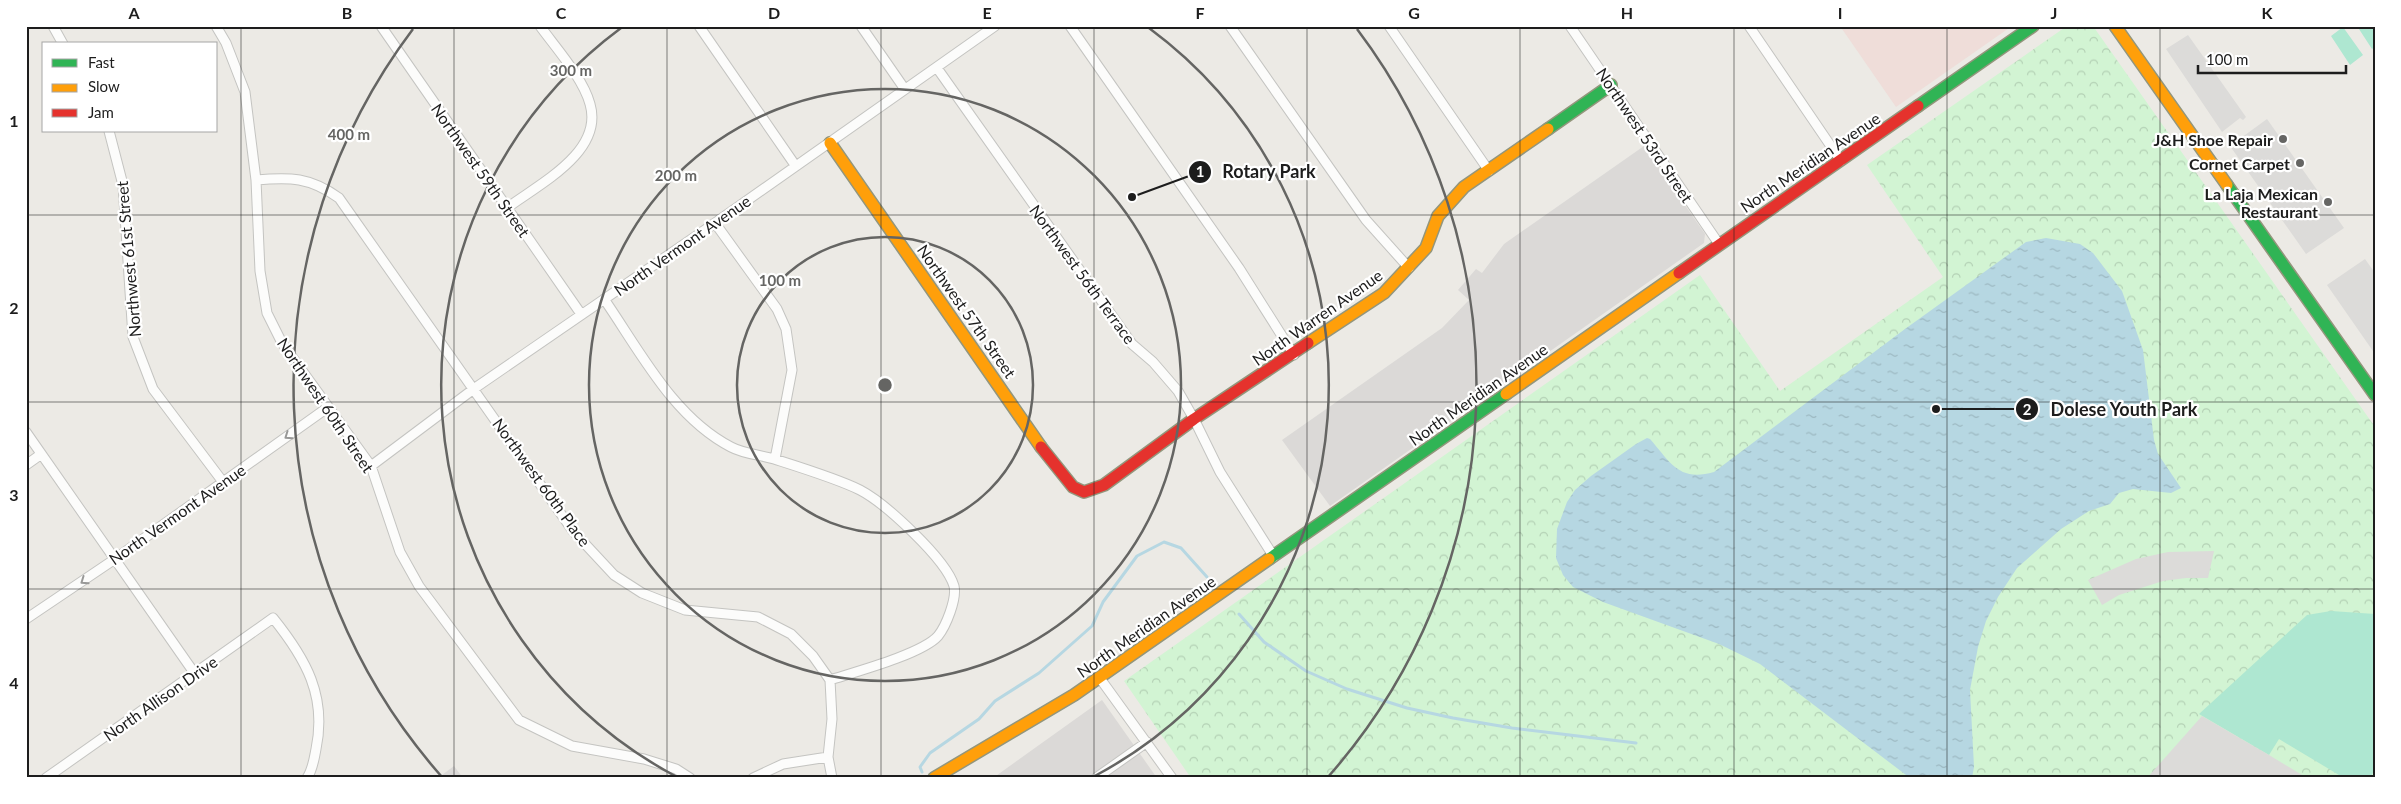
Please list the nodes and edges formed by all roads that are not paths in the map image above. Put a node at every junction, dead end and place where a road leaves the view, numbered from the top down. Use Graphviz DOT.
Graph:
graph roads {
  1 [pos="53,26"];
  2 [pos="216,26"];
  3 [pos="381,26"];
  4 [pos="540,26"];
  5 [pos="699,26"];
  6 [pos="861,26"];
  7 [pos="995,26"];
  8 [pos="1070,26"];
  9 [pos="1230,26"];
  10 [pos="1388,26"];
  11 [pos="1570,26"];
  12 [pos="1749,26"];
  13 [pos="2033,26"];
  14 [pos="2115,26"];
  15 [pos="62,42"];
  16 [pos="937,68"];
  17 [pos="1611,85"];
  18 [pos="904,88"];
  19 [pos="109,132"];
  20 [pos="830,143"];
  21 [pos="1841,161"];
  22 [pos="795,165"];
  23 [pos="1490,171"];
  24 [pos="256,180"];
  25 [pos="507,208"];
  26 [pos="715,223"];
  27 [pos="1719,244"];
  28 [pos="1409,268"];
  29 [pos="604,299"];
  30 [pos="581,314"];
  31 [pos="1294,355"];
  32 [pos="475,388"];
  33 [pos="2375,396"];
  34 [pos="327,408"];
  35 [pos="1194,419"];
  36 [pos="26,432"];
  37 [pos="40,455"];
  38 [pos="775,459"];
  39 [pos="26,465"];
  40 [pos="371,466"];
  41 [pos="223,482"];
  42 [pos="1084,492"];
  43 [pos="1274,557"];
  44 [pos="115,559"];
  45 [pos="26,619"];
  46 [pos="195,674"];
  47 [pos="1100,677"];
  48 [pos="830,680"];
  49 [pos="1147,742"];
  50 [pos="828,757"];
  51 [pos="46,778"];
  52 [pos="307,778"];
  53 [pos="690,778"];
  54 [pos="752,778"];
  55 [pos="832,778"];
  56 [pos="934,778"];
  57 [pos="1096,778"];
  58 [pos="1172,778"];
  1 -- 15 [label="street"];
  2 -- 24 [label="street, Northwest 60th Street"];
  3 -- 25 [label="street, Northwest 59th Street"];
  4 -- 25 [label="street"];
  5 -- 22 [label="street"];
  6 -- 18 [label="street"];
  7 -- 16 [label="street, North Vermont Avenue"];
  8 -- 31 [label="street"];
  9 -- 28 [label="street"];
  10 -- 23 [label="street"];
  11 -- 17 [label="street, Northwest 53rd Street"];
  12 -- 21 [label="street"];
  13 -- 21 [label="main road, North Meridian Avenue"];
  14 -- 33 [label="main road"];
  16 -- 18 [label="street, North Vermont Avenue"];
  16 -- 35 [label="street, Northwest 56th Terrace"];
  17 -- 23 [label="main road, North Warren Avenue"];
  17 -- 27 [label="street, Northwest 53rd Street"];
  18 -- 20 [label="street, North Vermont Avenue"];
  19 -- 41 [label="street, Northwest 61st Street"];
  20 -- 22 [label="street, North Vermont Avenue"];
  20 -- 42 [label="main road, Northwest 57th Street"];
  21 -- 27 [label="main road, North Meridian Avenue"];
  22 -- 26 [label="street, North Vermont Avenue"];
  23 -- 28 [label="main road, North Warren Avenue"];
  24 -- 32 [label="street, Northwest 60th Place"];
  24 -- 34 [label="street, Northwest 60th Street"];
  25 -- 30 [label="street, Northwest 59th Street"];
  26 -- 29 [label="street, North Vermont Avenue"];
  26 -- 38 [label="street"];
  27 -- 43 [label="main road, North Meridian Avenue"];
  28 -- 31 [label="main road, North Warren Avenue"];
  29 -- 30 [label="street, North Vermont Avenue"];
  29 -- 38 [label="street"];
  30 -- 32 [label="street, North Vermont Avenue"];
  31 -- 35 [label="main road, North Warren Avenue"];
  32 -- 40 [label="street, North Vermont Avenue"];
  32 -- 48 [label="street, Northwest 60th Place"];
  34 -- 40 [label="street, Northwest 60th Street"];
  34 -- 41 [label="street, North Vermont Avenue, one-way"];
  35 -- 42 [label="main road, North Warren Avenue"];
  35 -- 43 [label="street, Northwest 56th Terrace"];
  36 -- 37 [label="street"];
  37 -- 39 [label="street"];
  37 -- 44 [label="street"];
  38 -- 48 [label="street"];
  40 -- 53 [label="street, Northwest 60th Street"];
  41 -- 44 [label="street, North Vermont Avenue"];
  43 -- 47 [label="main road, North Meridian Avenue"];
  44 -- 45 [label="street, North Vermont Avenue, one-way"];
  44 -- 46 [label="street"];
  46 -- 51 [label="street, North Allison Drive"];
  46 -- 52 [label="street, North Allison Drive"];
  47 -- 49 [label="street"];
  47 -- 56 [label="main road, North Meridian Avenue"];
  48 -- 50 [label="street"];
  49 -- 57 [label="street"];
  49 -- 58 [label="street"];
  50 -- 54 [label="street"];
  50 -- 55 [label="street"];
}
